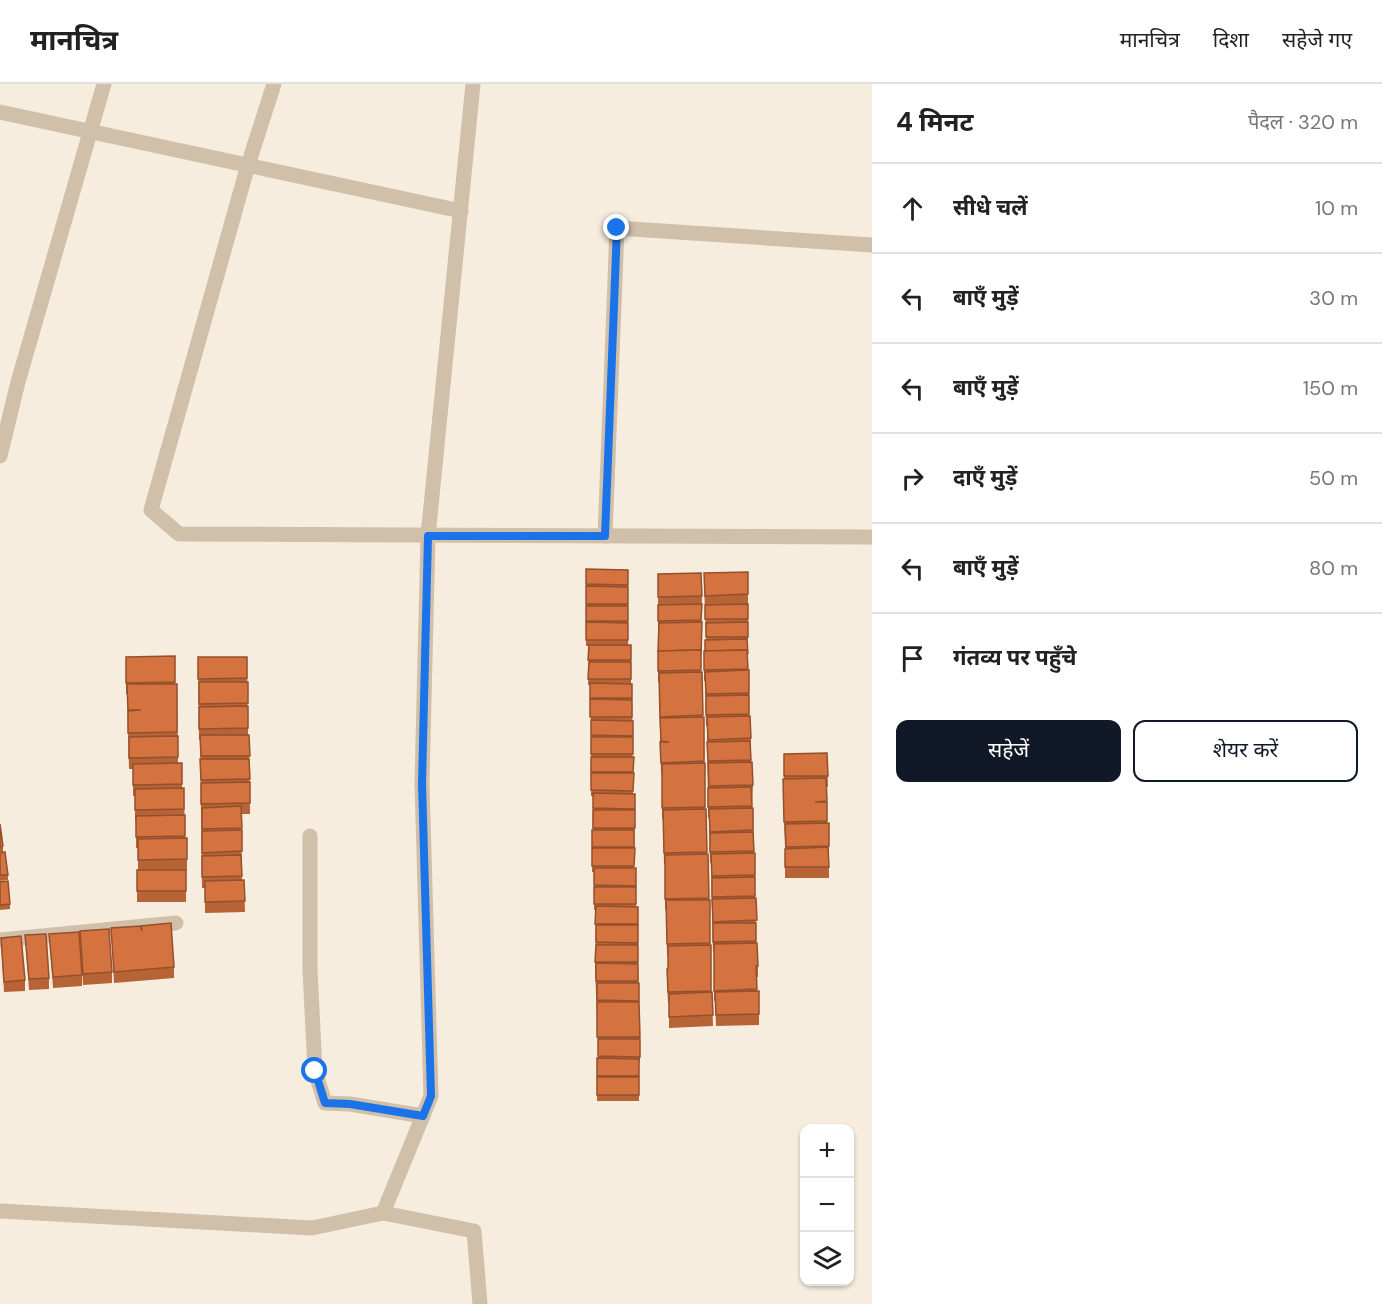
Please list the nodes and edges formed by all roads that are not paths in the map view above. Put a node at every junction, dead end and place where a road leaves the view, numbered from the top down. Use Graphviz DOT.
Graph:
graph roads {
  1 [pos="104,84"];
  2 [pos="274,84"];
  3 [pos="473,84"];
  4 [pos="0,112"];
  5 [pos="89,131"];
  6 [pos="248,165"];
  7 [pos="461,211"];
  8 [pos="872,245"];
  9 [pos="0,456"];
  10 [pos="428,536"];
  11 [pos="605,536"];
  12 [pos="872,537"];
  13 [pos="310,836"];
  14 [pos="176,923"];
  15 [pos="0,940"];
  16 [pos="423,1116"];
  17 [pos="0,1211"];
  18 [pos="383,1213"];
  19 [pos="480,1304"];
  1 -- 5 [label="street"];
  2 -- 6 [label="street"];
  3 -- 7 [label="street"];
  4 -- 5 [label="street"];
  5 -- 6 [label="street"];
  5 -- 9 [label="street"];
  6 -- 7 [label="street"];
  6 -- 10 [label="street"];
  7 -- 10 [label="street"];
  8 -- 11 [label="street"];
  10 -- 11 [label="street"];
  10 -- 16 [label="street"];
  11 -- 12 [label="street"];
  13 -- 16 [label="street"];
  14 -- 15 [label="street"];
  16 -- 18 [label="street"];
  17 -- 18 [label="street"];
  18 -- 19 [label="street"];
}
